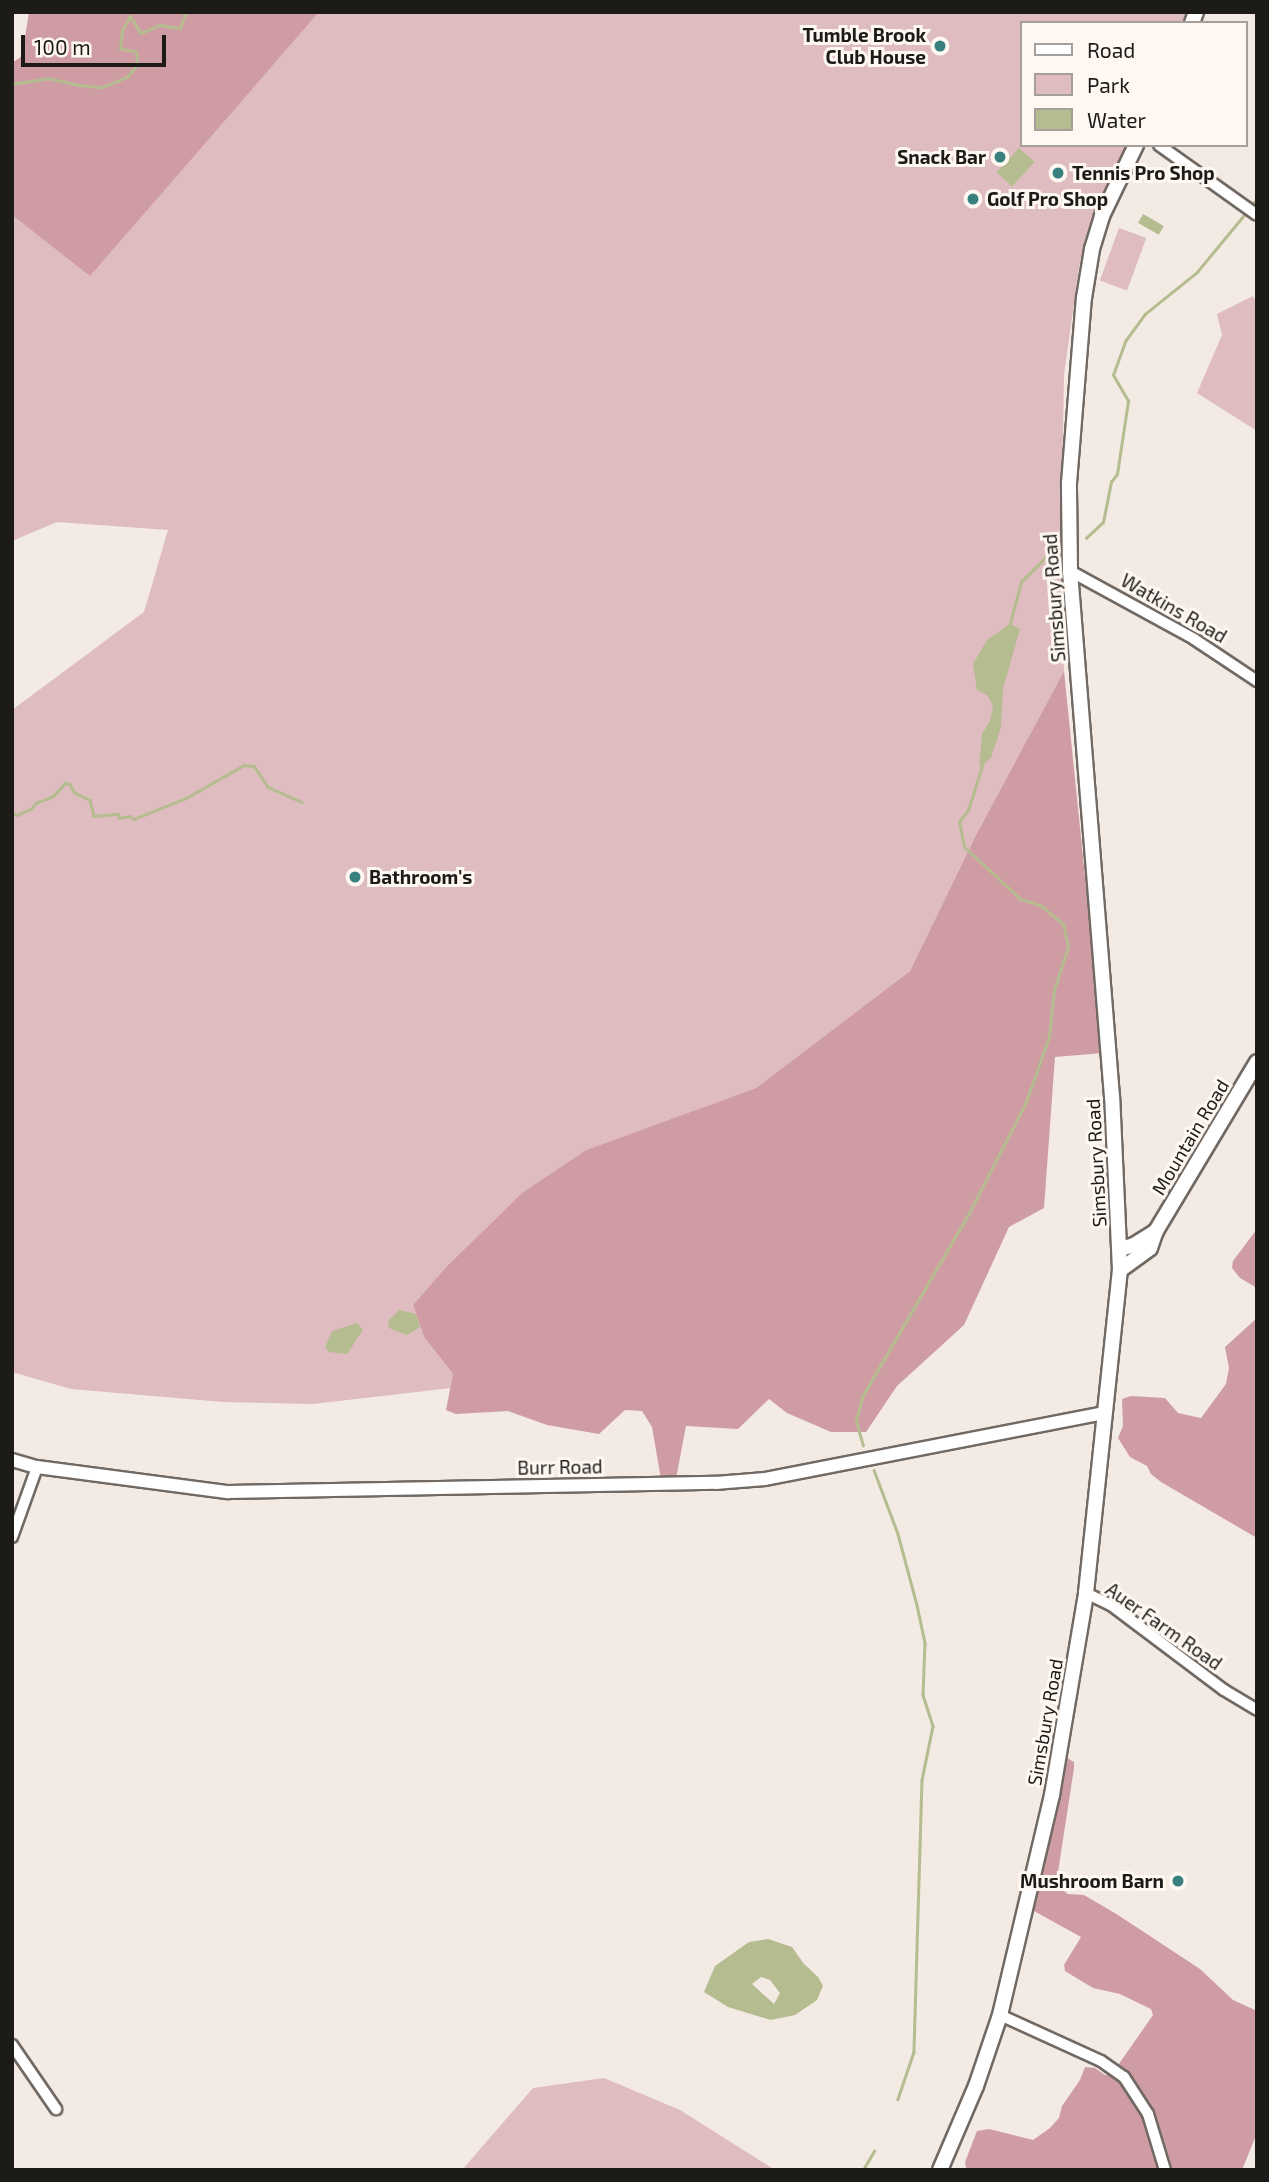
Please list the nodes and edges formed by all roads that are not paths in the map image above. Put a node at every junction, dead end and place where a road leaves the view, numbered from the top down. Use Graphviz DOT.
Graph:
graph roads {
  1 [pos="1135,147"];
  2 [pos="1162,147"];
  3 [pos="1257,215"];
  4 [pos="1070,571"];
  5 [pos="1257,681"];
  6 [pos="1257,1062"];
  7 [pos="1156,1231"];
  8 [pos="1120,1249"];
  9 [pos="1120,1270"];
  10 [pos="1103,1413"];
  11 [pos="12,1460"];
  12 [pos="37,1467"];
  13 [pos="12,1536"];
  14 [pos="1086,1593"];
  15 [pos="1257,1710"];
  16 [pos="1000,2015"];
  17 [pos="12,2045"];
  18 [pos="56,2109"];
  19 [pos="940,2170"];
  20 [pos="1165,2170"];
  1 -- 4 [label="main road, Simsbury Road"];
  2 -- 3 [label="street"];
  4 -- 5 [label="street, Watkins Road"];
  4 -- 8 [label="main road, Simsbury Road"];
  6 -- 7 [label="main road, Mountain Road"];
  7 -- 8 [label="main road"];
  7 -- 9 [label="main road, Mountain Road"];
  8 -- 9 [label="main road, Simsbury Road"];
  9 -- 10 [label="main road, Simsbury Road"];
  10 -- 12 [label="street, Burr Road"];
  10 -- 14 [label="main road, Simsbury Road"];
  11 -- 12 [label="street, Burr Road"];
  12 -- 13 [label="street"];
  14 -- 15 [label="street, Auer Farm Road"];
  14 -- 16 [label="main road, Simsbury Road"];
  16 -- 19 [label="main road, Simsbury Road"];
  16 -- 20 [label="street"];
  17 -- 18 [label="street"];
}
